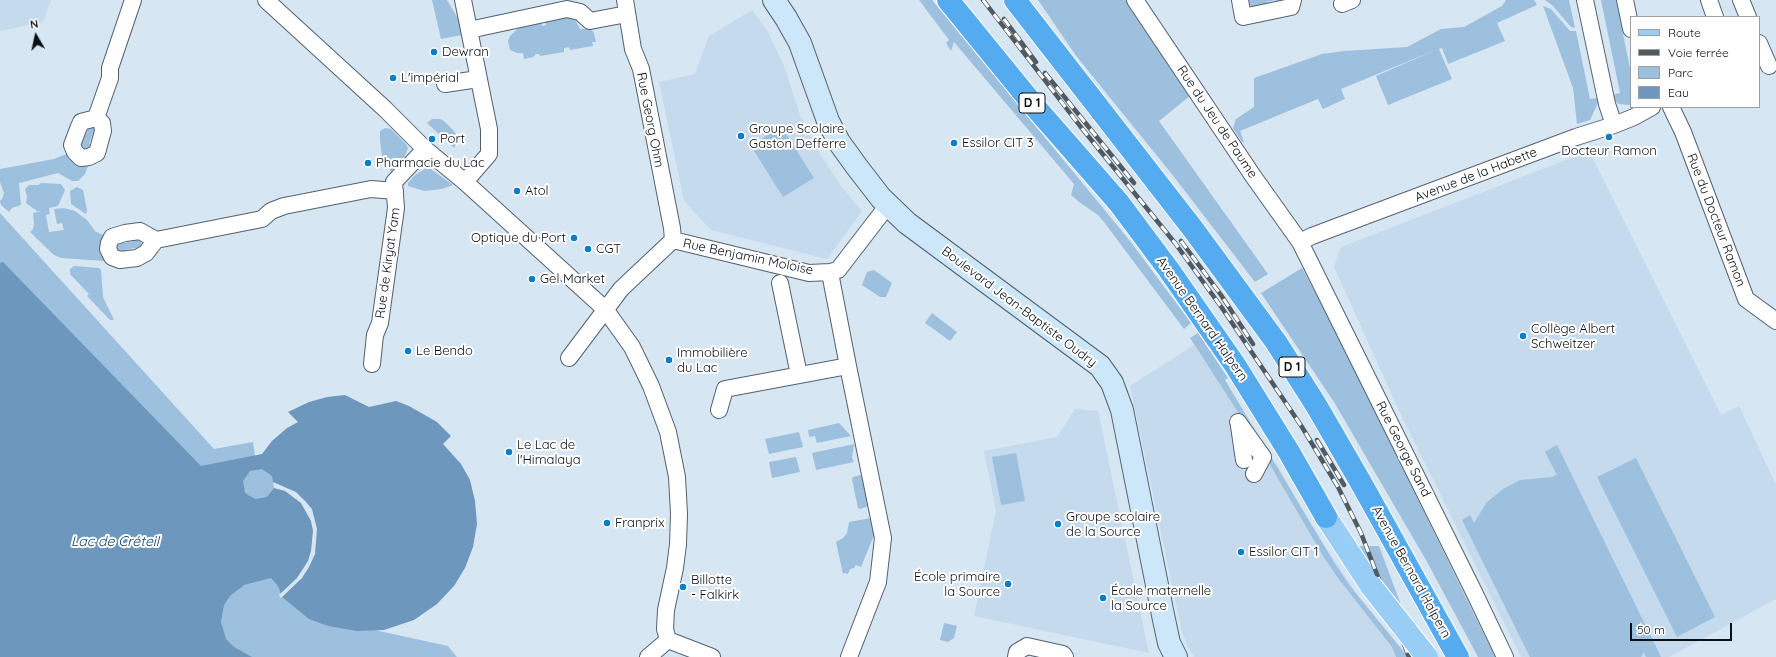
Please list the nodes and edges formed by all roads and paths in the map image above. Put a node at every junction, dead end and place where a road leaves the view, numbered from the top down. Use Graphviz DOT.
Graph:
graph roads {
  1 [pos="134,0"];
  2 [pos="266,0"];
  3 [pos="463,0"];
  4 [pos="774,0"];
  5 [pos="948,0"];
  6 [pos="1015,0"];
  7 [pos="1135,0"];
  8 [pos="1240,0"];
  9 [pos="1293,0"];
  10 [pos="1585,0"];
  11 [pos="1625,0"];
  12 [pos="1709,0"];
  13 [pos="1741,0"];
  14 [pos="626,7"];
  15 [pos="1716,16"];
  16 [pos="1748,16"];
  17 [pos="1630,24"];
  18 [pos="469,30"];
  19 [pos="1760,46"];
  20 [pos="1768,66"];
  21 [pos="478,79"];
  22 [pos="445,84"];
  23 [pos="1648,108"];
  24 [pos="1671,108"];
  25 [pos="96,118"];
  26 [pos="1614,125"];
  27 [pos="425,149"];
  28 [pos="470,176"];
  29 [pos="395,191"];
  30 [pos="888,205"];
  31 [pos="156,240"];
  32 [pos="673,240"];
  33 [pos="1300,242"];
  34 [pos="832,278"];
  35 [pos="780,283"];
  36 [pos="605,309"];
  37 [pos="1776,321"];
  38 [pos="569,358"];
  39 [pos="372,364"];
  40 [pos="848,366"];
  41 [pos="799,375"];
  42 [pos="719,410"];
  43 [pos="1244,460"];
  44 [pos="1254,474"];
  45 [pos="1326,517"];
  46 [pos="668,640"];
  47 [pos="648,657"];
  48 [pos="712,657"];
  49 [pos="849,657"];
  50 [pos="1016,657"];
  51 [pos="1065,657"];
  52 [pos="1176,657"];
  53 [pos="1428,657"];
  54 [pos="1458,657"];
  55 [pos="1504,657"];
  1 -- 25 [label="street"];
  2 -- 27 [label="street"];
  3 -- 18 [label="street"];
  4 -- 30 [label="street, Boulevard Jean-Baptiste Oudry"];
  5 -- 45 [label="highway, Avenue Bernard Halpern / D 1"];
  6 -- 54 [label="highway, Avenue Bernard Halpern / D 1"];
  7 -- 33 [label="street, Rue du Jeu de Paume"];
  8 -- 9 [label="street"];
  10 -- 26 [label="street"];
  11 -- 17 [label="street"];
  12 -- 15 [label="street"];
  13 -- 16 [label="street"];
  14 -- 18 [label="street"];
  14 -- 32 [label="street, Rue Georg Ohm"];
  18 -- 21 [label="street"];
  19 -- 20 [label="street"];
  21 -- 22 [label="street"];
  21 -- 28 [label="street"];
  23 -- 26 [label="street, Avenue de la Habette"];
  24 -- 37 [label="street, Rue du Docteur Ramon"];
  26 -- 33 [label="street, Avenue de la Habette"];
  27 -- 29 [label="street, Rue de Kiryat Yam"];
  27 -- 36 [label="street"];
  29 -- 31 [label="street"];
  29 -- 39 [label="street, Rue de Kiryat Yam"];
  30 -- 32 [label="street, Rue Benjamin Moloise"];
  30 -- 52 [label="street, Boulevard Jean-Baptiste Oudry"];
  32 -- 36 [label="street, Rue Benjamin Moloise"];
  33 -- 55 [label="street, Rue George Sand"];
  34 -- 40 [label="street"];
  35 -- 41 [label="street"];
  36 -- 38 [label="street, Rue Benjamin Moloise"];
  36 -- 46 [label="street"];
  40 -- 41 [label="street"];
  40 -- 49 [label="street"];
  41 -- 42 [label="street"];
  43 -- 44 [label="street"];
  45 -- 53 [label="main road, Avenue Bernard Halpern / D 1, bridge"];
  46 -- 47 [label="street"];
  46 -- 48 [label="street"];
  50 -- 51 [label="street"];
}
